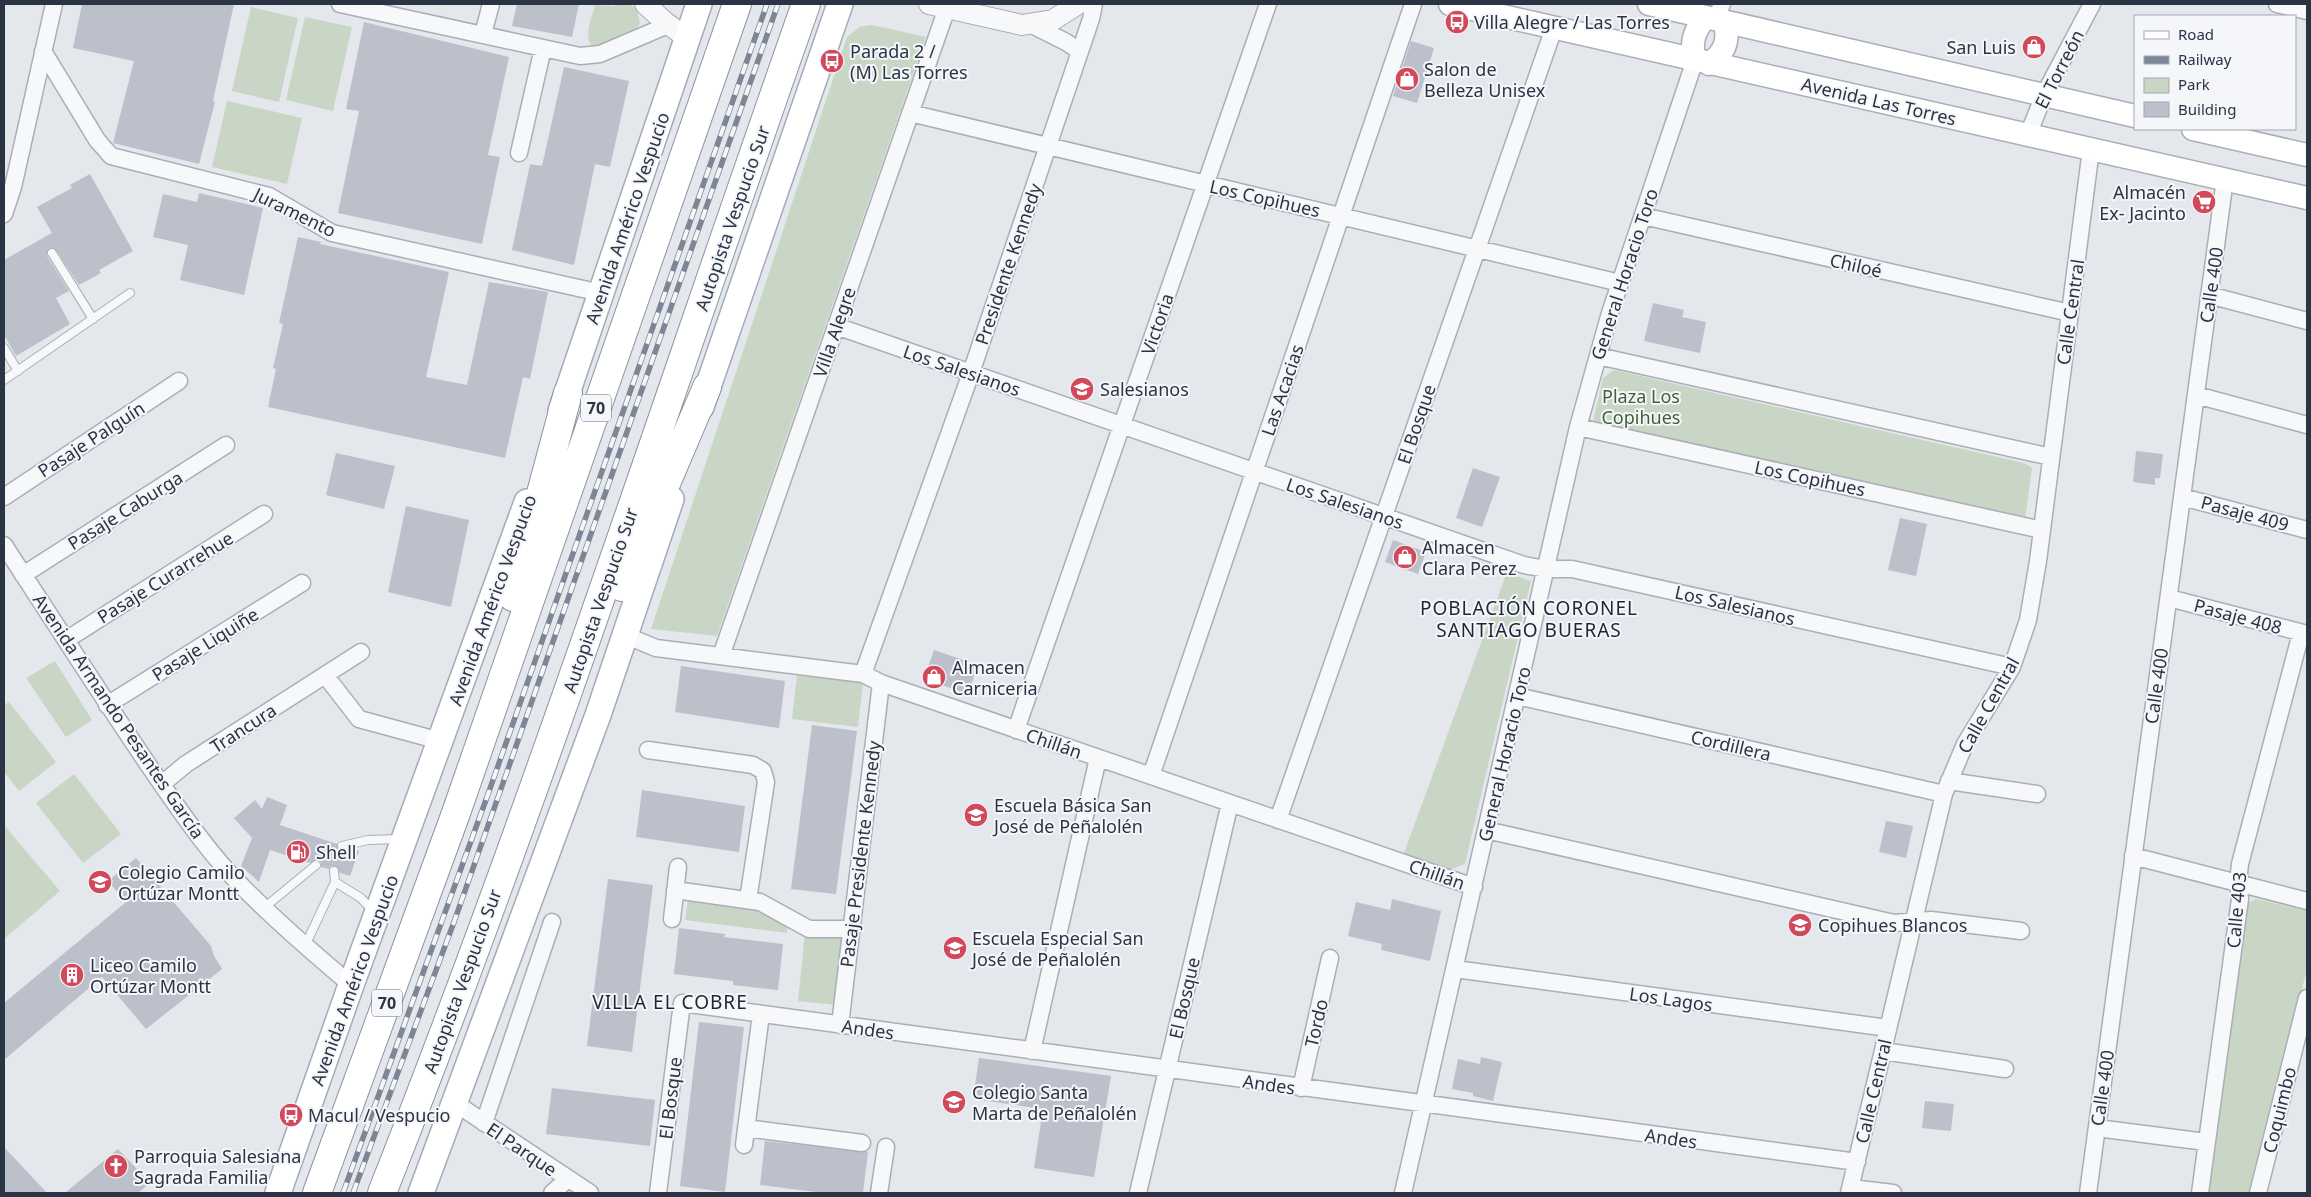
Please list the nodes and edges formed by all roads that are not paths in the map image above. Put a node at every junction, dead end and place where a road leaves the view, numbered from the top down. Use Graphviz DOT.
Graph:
graph roads {
  1 [pos="54,4"];
  2 [pos="340,4"];
  3 [pos="491,4"];
  4 [pos="645,4"];
  5 [pos="699,4"];
  6 [pos="737,4"];
  7 [pos="806,4"];
  8 [pos="1078,4"];
  9 [pos="1094,4"];
  10 [pos="1268,4"];
  11 [pos="1413,4"];
  12 [pos="1450,4"];
  13 [pos="1649,4"];
  14 [pos="2092,4"];
  15 [pos="2277,4"];
  16 [pos="938,6"];
  17 [pos="842,8"];
  18 [pos="2307,11"];
  19 [pos="1717,15"];
  20 [pos="1032,25"];
  21 [pos="1554,28"];
  22 [pos="678,32"];
  23 [pos="483,34"];
  24 [pos="543,48"];
  25 [pos="43,51"];
  26 [pos="1079,51"];
  27 [pos="1702,62"];
  28 [pos="2044,95"];
  29 [pos="910,113"];
  30 [pos="2134,116"];
  31 [pos="2198,130"];
  32 [pos="2028,135"];
  33 [pos="1048,146"];
  34 [pos="2091,149"];
  35 [pos="519,153"];
  36 [pos="2307,154"];
  37 [pos="2225,179"];
  38 [pos="1206,184"];
  39 [pos="2307,198"];
  40 [pos="4,214"];
  41 [pos="1342,216"];
  42 [pos="1642,216"];
  43 [pos="1477,249"];
  44 [pos="52,252"];
  45 [pos="1620,283"];
  46 [pos="130,293"];
  47 [pos="601,293"];
  48 [pos="2209,295"];
  49 [pos="2070,314"];
  50 [pos="92,319"];
  51 [pos="2307,321"];
  52 [pos="836,326"];
  53 [pos="4,348"];
  54 [pos="1598,356"];
  55 [pos="18,371"];
  56 [pos="971,373"];
  57 [pos="4,380"];
  58 [pos="179,381"];
  59 [pos="708,386"];
  60 [pos="568,393"];
  61 [pos="2196,396"];
  62 [pos="1122,425"];
  63 [pos="2307,425"];
  64 [pos="1578,427"];
  65 [pos="226,445"];
  66 [pos="2051,457"];
  67 [pos="1254,472"];
  68 [pos="4,497"];
  69 [pos="2182,497"];
  70 [pos="264,514"];
  71 [pos="1384,516"];
  72 [pos="2042,530"];
  73 [pos="2307,530"];
  74 [pos="4,545"];
  75 [pos="1546,570"];
  76 [pos="23,574"];
  77 [pos="302,582"];
  78 [pos="2168,598"];
  79 [pos="2304,633"];
  80 [pos="627,636"];
  81 [pos="66,640"];
  82 [pos="361,652"];
  83 [pos="721,656"];
  84 [pos="2012,667"];
  85 [pos="863,674"];
  86 [pos="325,675"];
  87 [pos="881,683"];
  88 [pos="1517,696"];
  89 [pos="108,705"];
  90 [pos="1016,730"];
  91 [pos="440,741"];
  92 [pos="648,750"];
  93 [pos="1098,758"];
  94 [pos="1151,776"];
  95 [pos="162,784"];
  96 [pos="534,787"];
  97 [pos="1947,787"];
  98 [pos="2038,794"];
  99 [pos="1230,803"];
  100 [pos="456,813"];
  101 [pos="1278,820"];
  102 [pos="1486,830"];
  103 [pos="405,838"];
  104 [pos="342,846"];
  105 [pos="2134,856"];
  106 [pos="316,865"];
  107 [pos="678,867"];
  108 [pos="334,871"];
  109 [pos="335,882"];
  110 [pos="2238,883"];
  111 [pos="1474,887"];
  112 [pos="675,890"];
  113 [pos="748,900"];
  114 [pos="2307,901"];
  115 [pos="265,908"];
  116 [pos="376,916"];
  117 [pos="672,919"];
  118 [pos="1913,921"];
  119 [pos="552,922"];
  120 [pos="851,930"];
  121 [pos="2022,931"];
  122 [pos="305,946"];
  123 [pos="1330,958"];
  124 [pos="1455,969"];
  125 [pos="350,985"];
  126 [pos="2307,998"];
  127 [pos="682,1002"];
  128 [pos="761,1014"];
  129 [pos="840,1025"];
  130 [pos="1888,1028"];
  131 [pos="1032,1051"];
  132 [pos="1883,1051"];
  133 [pos="2005,1069"];
  134 [pos="1168,1070"];
  135 [pos="1301,1088"];
  136 [pos="455,1103"];
  137 [pos="1423,1104"];
  138 [pos="484,1123"];
  139 [pos="746,1128"];
  140 [pos="2097,1128"];
  141 [pos="2206,1142"];
  142 [pos="862,1143"];
  143 [pos="744,1145"];
  144 [pos="886,1147"];
  145 [pos="1857,1162"];
  146 [pos="568,1179"];
  147 [pos="1850,1191"];
  148 [pos="278,1193"];
  149 [pos="317,1193"];
  150 [pos="382,1193"];
  151 [pos="421,1193"];
  152 [pos="552,1193"];
  153 [pos="590,1193"];
  154 [pos="658,1193"];
  155 [pos="880,1193"];
  156 [pos="1138,1193"];
  157 [pos="1403,1193"];
  158 [pos="1893,1193"];
  159 [pos="2088,1193"];
  160 [pos="2200,1193"];
  161 [pos="2258,1193"];
  1 -- 25 [label="street"];
  2 -- 23 [label="street"];
  3 -- 23 [label="street"];
  4 -- 22 [label="street"];
  5 -- 22 [label="main road, Avenida Américo Vespucio"];
  6 -- 100 [label="highway, 70"];
  7 -- 96 [label="highway, Autopista Vespucio Sur"];
  8 -- 20 [label="street"];
  9 -- 26 [label="street, Presidente Kennedy"];
  10 -- 38 [label="street, Victoria"];
  11 -- 41 [label="street, Las Acacias"];
  12 -- 21 [label="main road, Avenida Las Torres"];
  13 -- 19 [label="main road"];
  14 -- 28 [label="street, El Torreón"];
  15 -- 18 [label="street"];
  16 -- 20 [label="street"];
  16 -- 29 [label="street, Villa Alegre"];
  17 -- 59 [label="main road"];
  19 -- 27 [label="main road"];
  19 -- 27 [label="main road"];
  19 -- 28 [label="main road"];
  20 -- 26 [label="street"];
  21 -- 27 [label="main road, Avenida Las Torres"];
  21 -- 43 [label="street, El Bosque"];
  22 -- 24 [label="street"];
  22 -- 47 [label="main road, Avenida Américo Vespucio"];
  23 -- 24 [label="street"];
  24 -- 35 [label="street"];
  25 -- 40 [label="street"];
  25 -- 47 [label="street, Juramento"];
  26 -- 33 [label="street, Presidente Kennedy"];
  27 -- 32 [label="main road, Avenida Las Torres"];
  27 -- 42 [label="street, General Horacio Toro"];
  28 -- 30 [label="main road"];
  28 -- 32 [label="street, El Torreón"];
  29 -- 33 [label="street, Los Copihues"];
  29 -- 52 [label="street, Villa Alegre"];
  31 -- 36 [label="main road"];
  32 -- 34 [label="main road, Avenida Las Torres"];
  33 -- 38 [label="street, Los Copihues"];
  33 -- 56 [label="street, Presidente Kennedy"];
  34 -- 37 [label="main road, Avenida Las Torres"];
  34 -- 49 [label="street, Calle Central"];
  37 -- 39 [label="main road, Avenida Las Torres"];
  37 -- 48 [label="street, Calle 400"];
  38 -- 41 [label="street, Los Copihues"];
  38 -- 62 [label="street, Victoria"];
  41 -- 43 [label="street, Los Copihues"];
  41 -- 67 [label="street, Las Acacias"];
  42 -- 45 [label="street, General Horacio Toro"];
  42 -- 49 [label="street, Chiloé"];
  43 -- 45 [label="street, Los Copihues"];
  43 -- 71 [label="street, El Bosque"];
  44 -- 50 [label="lane"];
  45 -- 54 [label="street, General Horacio Toro"];
  46 -- 50 [label="lane"];
  47 -- 60 [label="main road, Avenida Américo Vespucio"];
  48 -- 51 [label="street"];
  48 -- 61 [label="street, Calle 400"];
  49 -- 66 [label="street, Calle Central"];
  50 -- 55 [label="lane"];
  52 -- 56 [label="street, Los Salesianos"];
  52 -- 83 [label="street, Villa Alegre"];
  53 -- 55 [label="lane"];
  54 -- 64 [label="street, General Horacio Toro"];
  54 -- 66 [label="street"];
  55 -- 57 [label="lane"];
  56 -- 62 [label="street, Los Salesianos"];
  56 -- 85 [label="street, Presidente Kennedy"];
  58 -- 68 [label="street, Pasaje Palguín"];
  59 -- 80 [label="main road"];
  59 -- 96 [label="highway"];
  60 -- 91 [label="main road, Avenida Américo Vespucio"];
  60 -- 100 [label="highway"];
  61 -- 63 [label="street"];
  61 -- 69 [label="street, Calle 400"];
  62 -- 67 [label="street, Los Salesianos"];
  62 -- 90 [label="street, Victoria"];
  64 -- 72 [label="street, Los Copihues"];
  64 -- 75 [label="street, General Horacio Toro"];
  65 -- 76 [label="street, Pasaje Caburga"];
  66 -- 72 [label="street, Calle Central"];
  67 -- 71 [label="street, Los Salesianos"];
  67 -- 94 [label="street, Las Acacias"];
  69 -- 73 [label="street, Pasaje 409"];
  69 -- 78 [label="street, Calle 400"];
  70 -- 81 [label="street, Pasaje Curarrehue"];
  71 -- 75 [label="street, Los Salesianos"];
  71 -- 101 [label="street, El Bosque"];
  72 -- 84 [label="street, Calle Central"];
  74 -- 76 [label="street, Avenida Armando Pesantes García"];
  75 -- 84 [label="street, Los Salesianos"];
  75 -- 88 [label="street, General Horacio Toro"];
  76 -- 81 [label="street, Avenida Armando Pesantes García"];
  77 -- 89 [label="street, Pasaje Liquiñe"];
  78 -- 79 [label="street, Pasaje 408"];
  78 -- 105 [label="street, Calle 400"];
  79 -- 110 [label="street, Calle 403"];
  80 -- 83 [label="street, Chillán"];
  80 -- 136 [label="main road"];
  81 -- 89 [label="street, Avenida Armando Pesantes García"];
  82 -- 86 [label="street, Trancura"];
  83 -- 85 [label="street, Chillán"];
  84 -- 97 [label="street, Calle Central"];
  85 -- 87 [label="street, Chillán"];
  86 -- 91 [label="street"];
  86 -- 95 [label="street, Trancura"];
  87 -- 90 [label="street, Chillán"];
  87 -- 120 [label="street, Pasaje Presidente Kennedy"];
  88 -- 97 [label="street, Cordillera"];
  88 -- 102 [label="street, General Horacio Toro"];
  89 -- 95 [label="street, Avenida Armando Pesantes García"];
  90 -- 93 [label="street, Chillán"];
  91 -- 103 [label="main road, Avenida Américo Vespucio"];
  92 -- 113 [label="street"];
  93 -- 94 [label="street, Chillán"];
  93 -- 131 [label="street"];
  94 -- 99 [label="street, Chillán"];
  95 -- 115 [label="street, Avenida Armando Pesantes García"];
  96 -- 150 [label="highway, Autopista Vespucio Sur"];
  97 -- 98 [label="street, Cordillera"];
  97 -- 118 [label="street, Calle Central"];
  99 -- 101 [label="street, Chillán"];
  99 -- 134 [label="street, El Bosque"];
  100 -- 149 [label="highway, 70"];
  101 -- 111 [label="street, Chillán"];
  102 -- 111 [label="street, General Horacio Toro"];
  102 -- 118 [label="street"];
  103 -- 104 [label="lane"];
  103 -- 116 [label="main road, Avenida Américo Vespucio"];
  105 -- 110 [label="street"];
  105 -- 140 [label="street, Calle 400"];
  106 -- 115 [label="lane"];
  107 -- 112 [label="street"];
  108 -- 109 [label="lane"];
  109 -- 116 [label="lane"];
  109 -- 122 [label="lane"];
  110 -- 114 [label="street"];
  110 -- 141 [label="street, Calle 403"];
  111 -- 124 [label="street, General Horacio Toro"];
  112 -- 113 [label="street"];
  112 -- 117 [label="street"];
  113 -- 120 [label="street"];
  115 -- 122 [label="street, Avenida Armando Pesantes García"];
  116 -- 125 [label="main road, Avenida Américo Vespucio"];
  118 -- 121 [label="street"];
  118 -- 130 [label="street, Calle Central"];
  119 -- 138 [label="street"];
  120 -- 129 [label="street, Pasaje Presidente Kennedy"];
  122 -- 125 [label="street, Avenida Armando Pesantes García"];
  123 -- 135 [label="street, Tordo"];
  124 -- 130 [label="street, Los Lagos"];
  124 -- 137 [label="street, General Horacio Toro"];
  125 -- 148 [label="main road, Avenida Américo Vespucio"];
  126 -- 161 [label="street, Coquimbo"];
  127 -- 128 [label="street, Andes"];
  127 -- 154 [label="street, El Bosque"];
  128 -- 129 [label="street, Andes"];
  128 -- 139 [label="street"];
  129 -- 131 [label="street, Andes"];
  130 -- 132 [label="street, Calle Central"];
  131 -- 134 [label="street, Andes"];
  132 -- 133 [label="street"];
  132 -- 145 [label="street, Calle Central"];
  134 -- 135 [label="street, Andes"];
  134 -- 156 [label="street, El Bosque"];
  135 -- 137 [label="street, Andes"];
  136 -- 138 [label="street, El Parque"];
  136 -- 151 [label="main road"];
  137 -- 145 [label="street, Andes"];
  137 -- 157 [label="street, General Horacio Toro"];
  138 -- 146 [label="street, El Parque"];
  139 -- 142 [label="street"];
  139 -- 143 [label="street"];
  140 -- 141 [label="street"];
  140 -- 159 [label="street, Calle 400"];
  141 -- 160 [label="street, Calle 403"];
  144 -- 155 [label="street"];
  145 -- 147 [label="street, Calle Central"];
  146 -- 152 [label="street"];
  146 -- 153 [label="street, El Parque"];
  147 -- 158 [label="street"];
}
